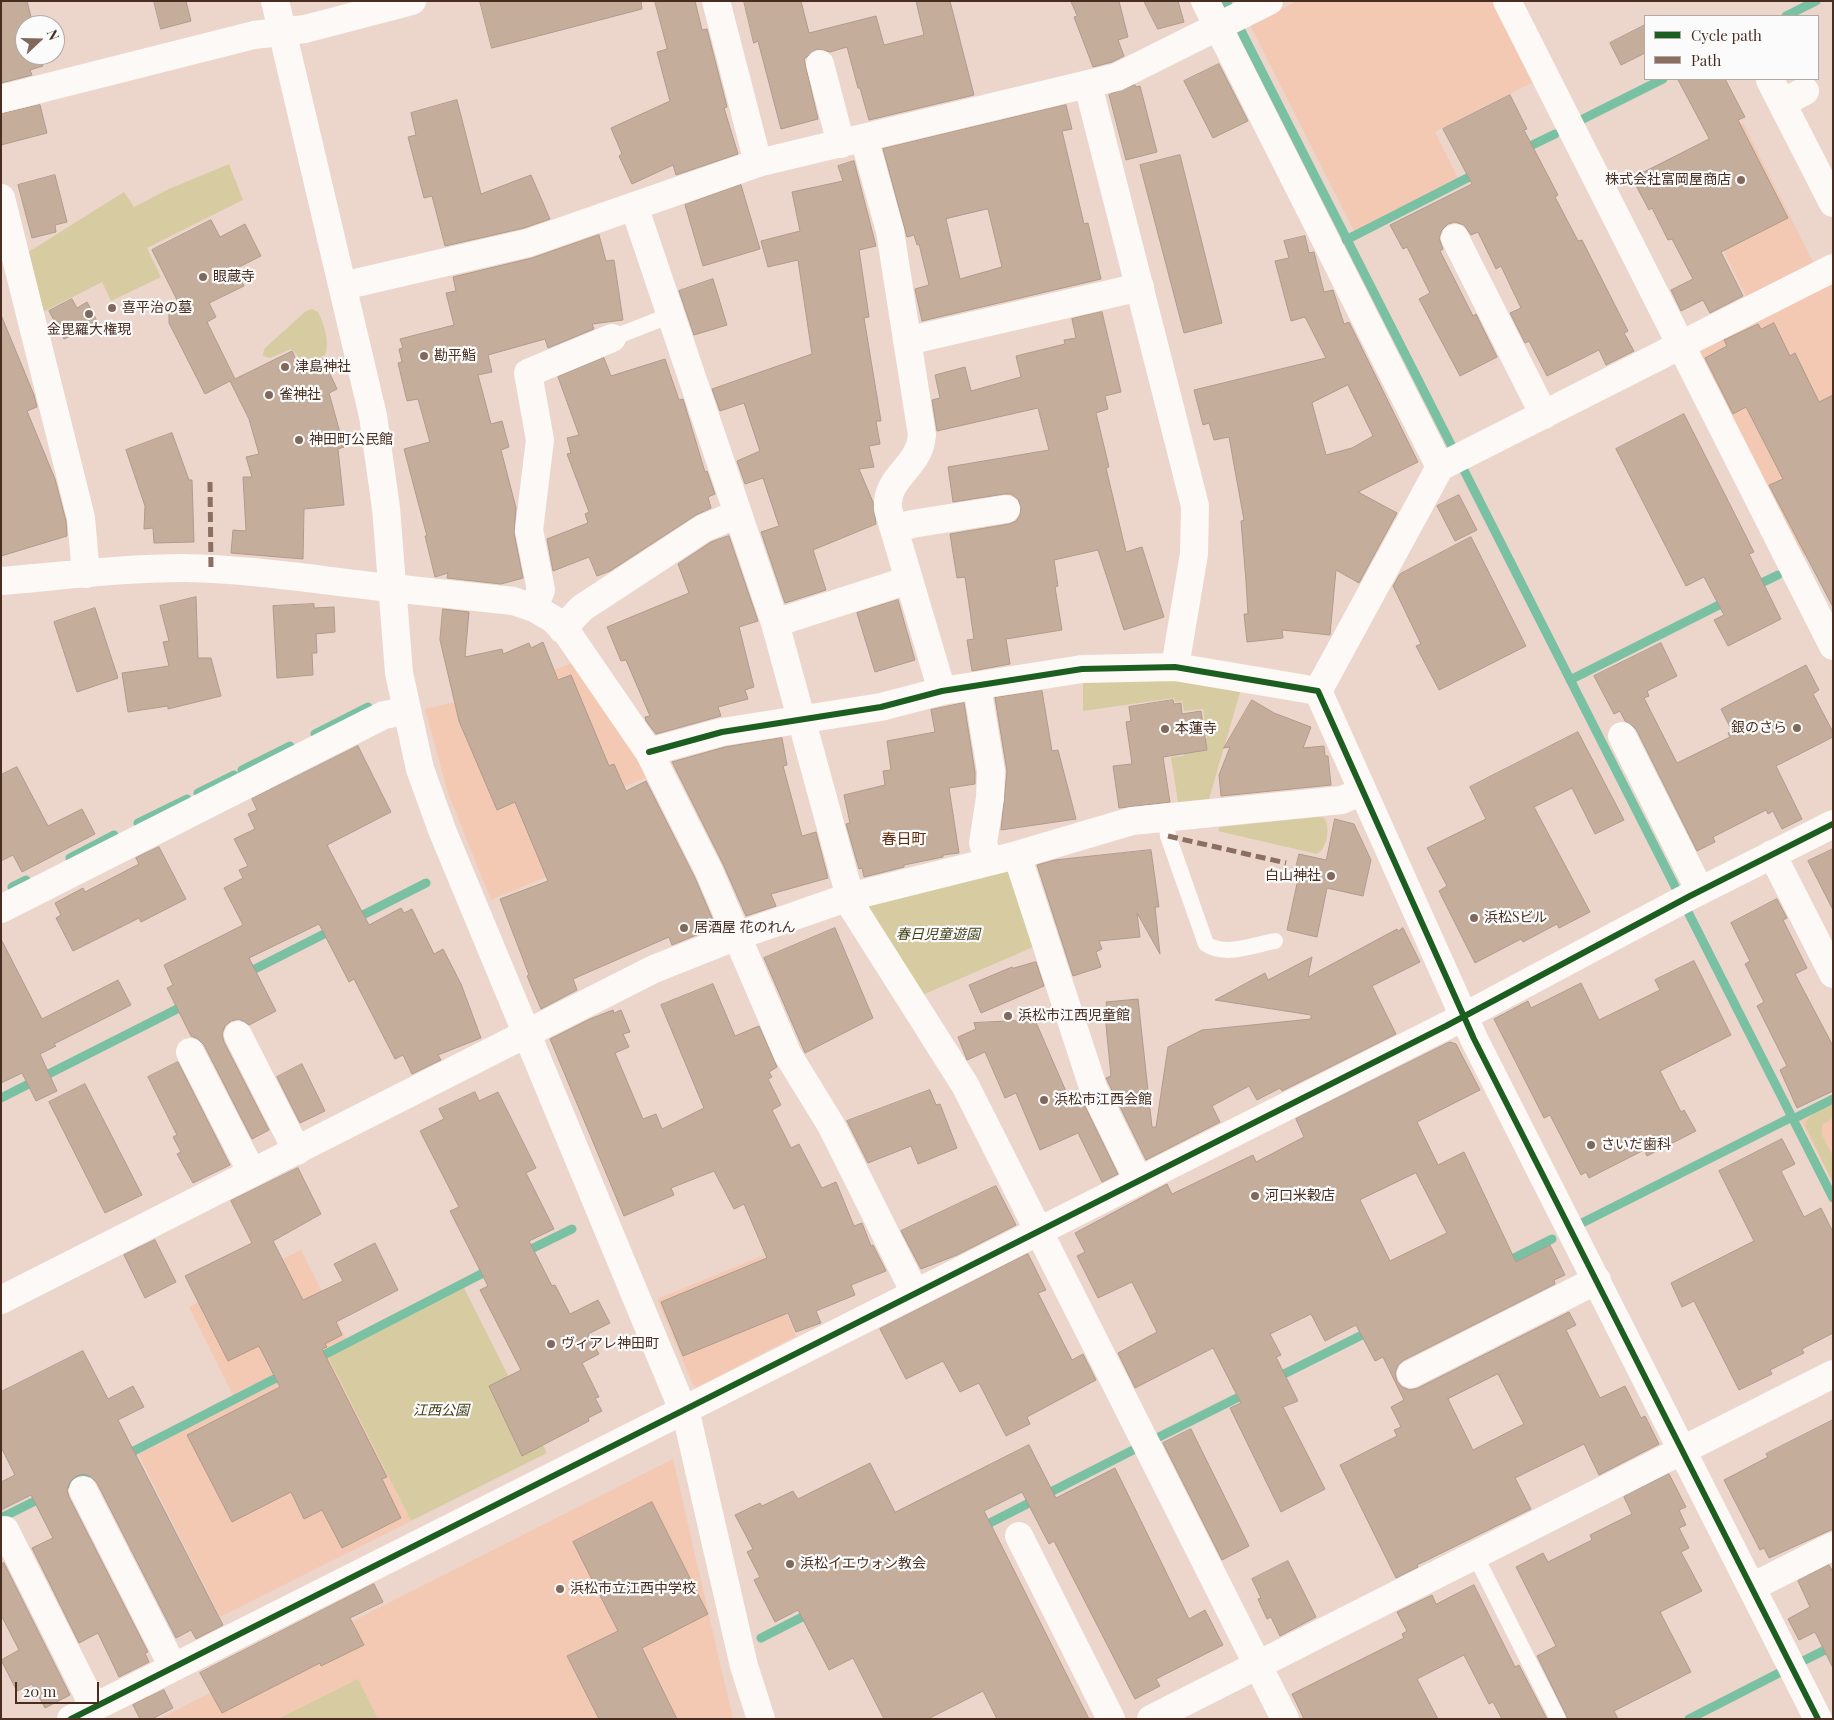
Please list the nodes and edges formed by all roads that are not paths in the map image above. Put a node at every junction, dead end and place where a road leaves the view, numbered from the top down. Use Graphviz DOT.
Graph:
graph roads {
  1 [pos="275,1"];
  2 [pos="412,1"];
  3 [pos="716,1"];
  4 [pos="1205,1"];
  5 [pos="1269,1"];
  6 [pos="1507,1"];
  7 [pos="1229,22"];
  8 [pos="283,31"];
  9 [pos="820,64"];
  10 [pos="1088,85"];
  11 [pos="1786,91"];
  12 [pos="1,99"];
  13 [pos="852,141"];
  14 [pos="758,163"];
  15 [pos="1,198"];
  16 [pos="1833,203"];
  17 [pos="634,206"];
  18 [pos="1455,238"];
  19 [pos="1833,268"];
  20 [pos="344,286"];
  21 [pos="1140,287"];
  22 [pos="671,315"];
  23 [pos="612,338"];
  24 [pos="907,341"];
  25 [pos="1681,346"];
  26 [pos="1544,415"];
  27 [pos="1452,462"];
  28 [pos="1006,509"];
  29 [pos="738,514"];
  30 [pos="894,529"];
  31 [pos="86,574"];
  32 [pos="909,580"];
  33 [pos="1,581"];
  34 [pos="392,588"];
  35 [pos="534,608"];
  36 [pos="775,623"];
  37 [pos="562,629"];
  38 [pos="1833,646"];
  39 [pos="1175,667"];
  40 [pos="977,686"];
  41 [pos="942,691"];
  42 [pos="1318,691"];
  43 [pos="406,711"];
  44 [pos="801,720"];
  45 [pos="1622,736"];
  46 [pos="649,752"];
  47 [pos="1363,791"];
  48 [pos="1166,818"];
  49 [pos="1833,824"];
  50 [pos="1772,854"];
  51 [pos="1017,855"];
  52 [pos="988,862"];
  53 [pos="849,897"];
  54 [pos="1688,897"];
  55 [pos="1,909"];
  56 [pos="737,936"];
  57 [pos="1275,941"];
  58 [pos="1833,974"];
  59 [pos="1464,1016"];
  60 [pos="527,1034"];
  61 [pos="238,1035"];
  62 [pos="190,1052"];
  63 [pos="297,1150"];
  64 [pos="252,1174"];
  65 [pos="1138,1180"];
  66 [pos="1039,1230"];
  67 [pos="1596,1280"];
  68 [pos="915,1293"];
  69 [pos="1,1300"];
  70 [pos="1411,1374"];
  71 [pos="1833,1374"];
  72 [pos="683,1410"];
  73 [pos="1682,1450"];
  74 [pos="84,1490"];
  75 [pos="4,1530"];
  76 [pos="1019,1536"];
  77 [pos="1833,1546"];
  78 [pos="1475,1555"];
  79 [pos="1752,1587"];
  80 [pos="1258,1664"];
  81 [pos="173,1667"];
  82 [pos="82,1713"];
  83 [pos="761,1719"];
  84 [pos="1111,1719"];
  85 [pos="1151,1719"];
  86 [pos="1285,1719"];
  87 [pos="1558,1719"];
  88 [pos="1818,1719"];
  1 -- 8 [label="street"];
  2 -- 8 [label="street"];
  3 -- 14 [label="street"];
  4 -- 7 [label="street"];
  5 -- 7 [label="street"];
  6 -- 25 [label="street"];
  7 -- 10 [label="street"];
  7 -- 27 [label="street"];
  8 -- 12 [label="street"];
  8 -- 20 [label="street"];
  9 -- 13 [label="street"];
  10 -- 13 [label="street"];
  10 -- 21 [label="street"];
  11 -- 16 [label="street"];
  13 -- 14 [label="street"];
  13 -- 24 [label="street"];
  14 -- 17 [label="street"];
  15 -- 31 [label="street"];
  17 -- 20 [label="street"];
  17 -- 22 [label="street"];
  18 -- 26 [label="street"];
  19 -- 25 [label="street"];
  20 -- 34 [label="street"];
  21 -- 24 [label="street"];
  21 -- 39 [label="street"];
  22 -- 23 [label="lane"];
  22 -- 29 [label="street"];
  23 -- 35 [label="street"];
  24 -- 30 [label="street"];
  25 -- 26 [label="street"];
  25 -- 38 [label="street"];
  26 -- 27 [label="street"];
  27 -- 42 [label="street"];
  28 -- 30 [label="street"];
  29 -- 36 [label="street"];
  29 -- 37 [label="street"];
  30 -- 32 [label="street"];
  31 -- 33 [label="street"];
  31 -- 34 [label="street"];
  32 -- 36 [label="street"];
  32 -- 41 [label="street"];
  34 -- 35 [label="street"];
  34 -- 43 [label="street"];
  35 -- 37 [label="street"];
  36 -- 44 [label="street"];
  37 -- 46 [label="street"];
  39 -- 40 [label="street"];
  39 -- 42 [label="street"];
  40 -- 41 [label="street"];
  40 -- 52 [label="street"];
  41 -- 44 [label="street"];
  42 -- 47 [label="street"];
  43 -- 55 [label="street"];
  43 -- 60 [label="street"];
  44 -- 46 [label="street"];
  44 -- 53 [label="street"];
  45 -- 54 [label="street"];
  46 -- 56 [label="street"];
  47 -- 48 [label="street"];
  47 -- 59 [label="street"];
  48 -- 51 [label="street"];
  48 -- 57 [label="lane"];
  49 -- 50 [label="street"];
  50 -- 54 [label="street"];
  50 -- 58 [label="street"];
  51 -- 52 [label="street"];
  51 -- 65 [label="street"];
  52 -- 53 [label="street"];
  53 -- 56 [label="street"];
  53 -- 66 [label="street"];
  54 -- 59 [label="street"];
  56 -- 60 [label="street"];
  56 -- 68 [label="street"];
  59 -- 65 [label="street"];
  59 -- 67 [label="street"];
  60 -- 63 [label="street"];
  60 -- 72 [label="street"];
  61 -- 63 [label="street"];
  62 -- 64 [label="street"];
  63 -- 64 [label="street"];
  64 -- 69 [label="street"];
  65 -- 66 [label="street"];
  66 -- 68 [label="street"];
  66 -- 80 [label="street"];
  67 -- 70 [label="street"];
  67 -- 73 [label="street"];
  68 -- 72 [label="street"];
  71 -- 73 [label="street"];
  72 -- 81 [label="street"];
  72 -- 83 [label="street"];
  73 -- 78 [label="street"];
  73 -- 79 [label="street"];
  74 -- 81 [label="street"];
  75 -- 82 [label="street"];
  76 -- 84 [label="street"];
  77 -- 79 [label="street"];
  78 -- 80 [label="street"];
  78 -- 87 [label="lane"];
  79 -- 88 [label="street"];
  80 -- 85 [label="street"];
  80 -- 86 [label="street"];
  81 -- 82 [label="street"];
}
